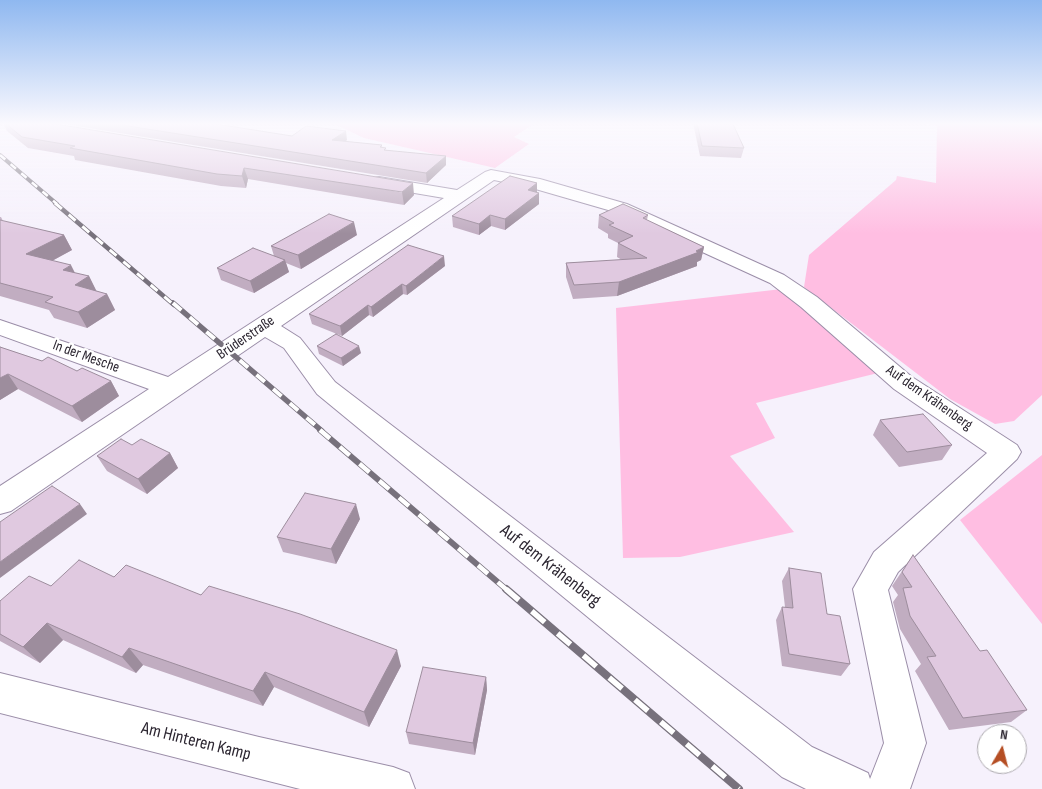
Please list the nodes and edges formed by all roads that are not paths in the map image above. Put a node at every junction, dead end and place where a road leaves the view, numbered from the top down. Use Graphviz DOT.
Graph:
graph roads {
  1 [pos="491,175"];
  2 [pos="361,179"];
  3 [pos="458,196"];
  4 [pos="0,326"];
  5 [pos="264,326"];
  6 [pos="172,388"];
  7 [pos="0,502"];
  8 [pos="0,693"];
  9 [pos="393,789"];
  10 [pos="852,789"];
  11 [pos="888,789"];
  1 -- 3 [label="street, Brüderstraße"];
  1 -- 11 [label="street, Auf dem Krähenberg"];
  2 -- 3 [label="street"];
  3 -- 5 [label="street, Brüderstraße"];
  4 -- 6 [label="street, In der Mesche"];
  5 -- 6 [label="street, Brüderstraße"];
  5 -- 10 [label="street, Auf dem Krähenberg"];
  6 -- 7 [label="street, Brüderstraße"];
  8 -- 9 [label="street, Am Hinteren Kamp"];
}
